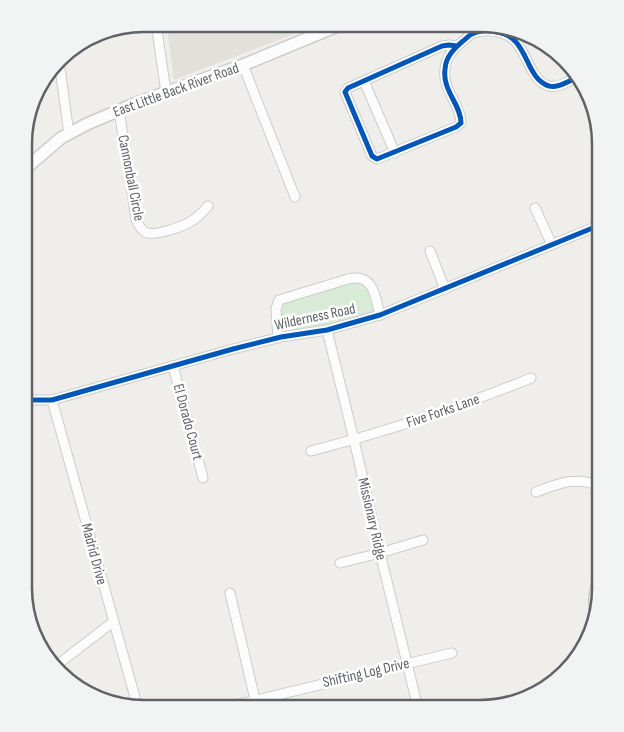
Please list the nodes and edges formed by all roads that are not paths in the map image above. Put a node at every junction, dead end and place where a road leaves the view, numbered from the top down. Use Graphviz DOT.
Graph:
graph roads {
  1 [pos="157,32"];
  2 [pos="323,32"];
  3 [pos="468,32"];
  4 [pos="507,36"];
  5 [pos="457,46"];
  6 [pos="244,65"];
  7 [pos="60,72"];
  8 [pos="571,80"];
  9 [pos="364,81"];
  10 [pos="166,92"];
  11 [pos="119,110"];
  12 [pos="69,134"];
  13 [pos="394,153"];
  14 [pos="32,163"];
  15 [pos="295,197"];
  16 [pos="208,206"];
  17 [pos="535,208"];
  18 [pos="592,228"];
  19 [pos="552,245"];
  20 [pos="430,251"];
  21 [pos="445,289"];
  22 [pos="380,315"];
  23 [pos="327,330"];
  24 [pos="278,338"];
  25 [pos="173,366"];
  26 [pos="531,378"];
  27 [pos="32,400"];
  28 [pos="52,400"];
  29 [pos="354,440"];
  30 [pos="312,451"];
  31 [pos="203,478"];
  32 [pos="591,484"];
  33 [pos="536,492"];
  34 [pos="423,540"];
  35 [pos="380,553"];
  36 [pos="340,563"];
  37 [pos="230,594"];
  38 [pos="113,622"];
  39 [pos="452,653"];
  40 [pos="61,662"];
  41 [pos="408,664"];
  42 [pos="135,699"];
  43 [pos="255,699"];
  44 [pos="275,699"];
  45 [pos="416,699"];
  1 -- 10 [label="street"];
  2 -- 6 [label="street, East Little Back River Road"];
  3 -- 5 [label="street"];
  4 -- 8 [label="street"];
  5 -- 9 [label="street"];
  5 -- 13 [label="street"];
  6 -- 10 [label="street, East Little Back River Road"];
  6 -- 15 [label="street"];
  7 -- 12 [label="street"];
  9 -- 13 [label="street"];
  9 -- 13 [label="street"];
  10 -- 11 [label="street, East Little Back River Road"];
  11 -- 12 [label="street, East Little Back River Road"];
  11 -- 16 [label="street, Cannonball Circle"];
  12 -- 14 [label="street, East Little Back River Road"];
  17 -- 19 [label="street"];
  18 -- 19 [label="street, Wilderness Road"];
  19 -- 21 [label="street, Wilderness Road"];
  20 -- 21 [label="street"];
  21 -- 22 [label="street, Wilderness Road"];
  22 -- 23 [label="street, Wilderness Road"];
  22 -- 24 [label="street, Wilderness Road"];
  23 -- 24 [label="street, Wilderness Road"];
  23 -- 29 [label="street, Missionary Ridge"];
  24 -- 25 [label="street, Wilderness Road"];
  25 -- 28 [label="street, Wilderness Road"];
  25 -- 31 [label="street, El Dorado Court"];
  26 -- 29 [label="street, Five Forks Lane"];
  27 -- 28 [label="street, Wilderness Road"];
  28 -- 38 [label="street, Madrid Drive"];
  29 -- 30 [label="street, Five Forks Lane"];
  29 -- 35 [label="street, Missionary Ridge"];
  32 -- 33 [label="street"];
  34 -- 35 [label="street"];
  35 -- 36 [label="street"];
  35 -- 41 [label="street, Missionary Ridge"];
  37 -- 43 [label="street"];
  38 -- 40 [label="street"];
  38 -- 42 [label="street, Madrid Drive"];
  39 -- 41 [label="street, Shifting Log Drive"];
  41 -- 44 [label="street, Shifting Log Drive"];
  41 -- 45 [label="street, Missionary Ridge"];
}
